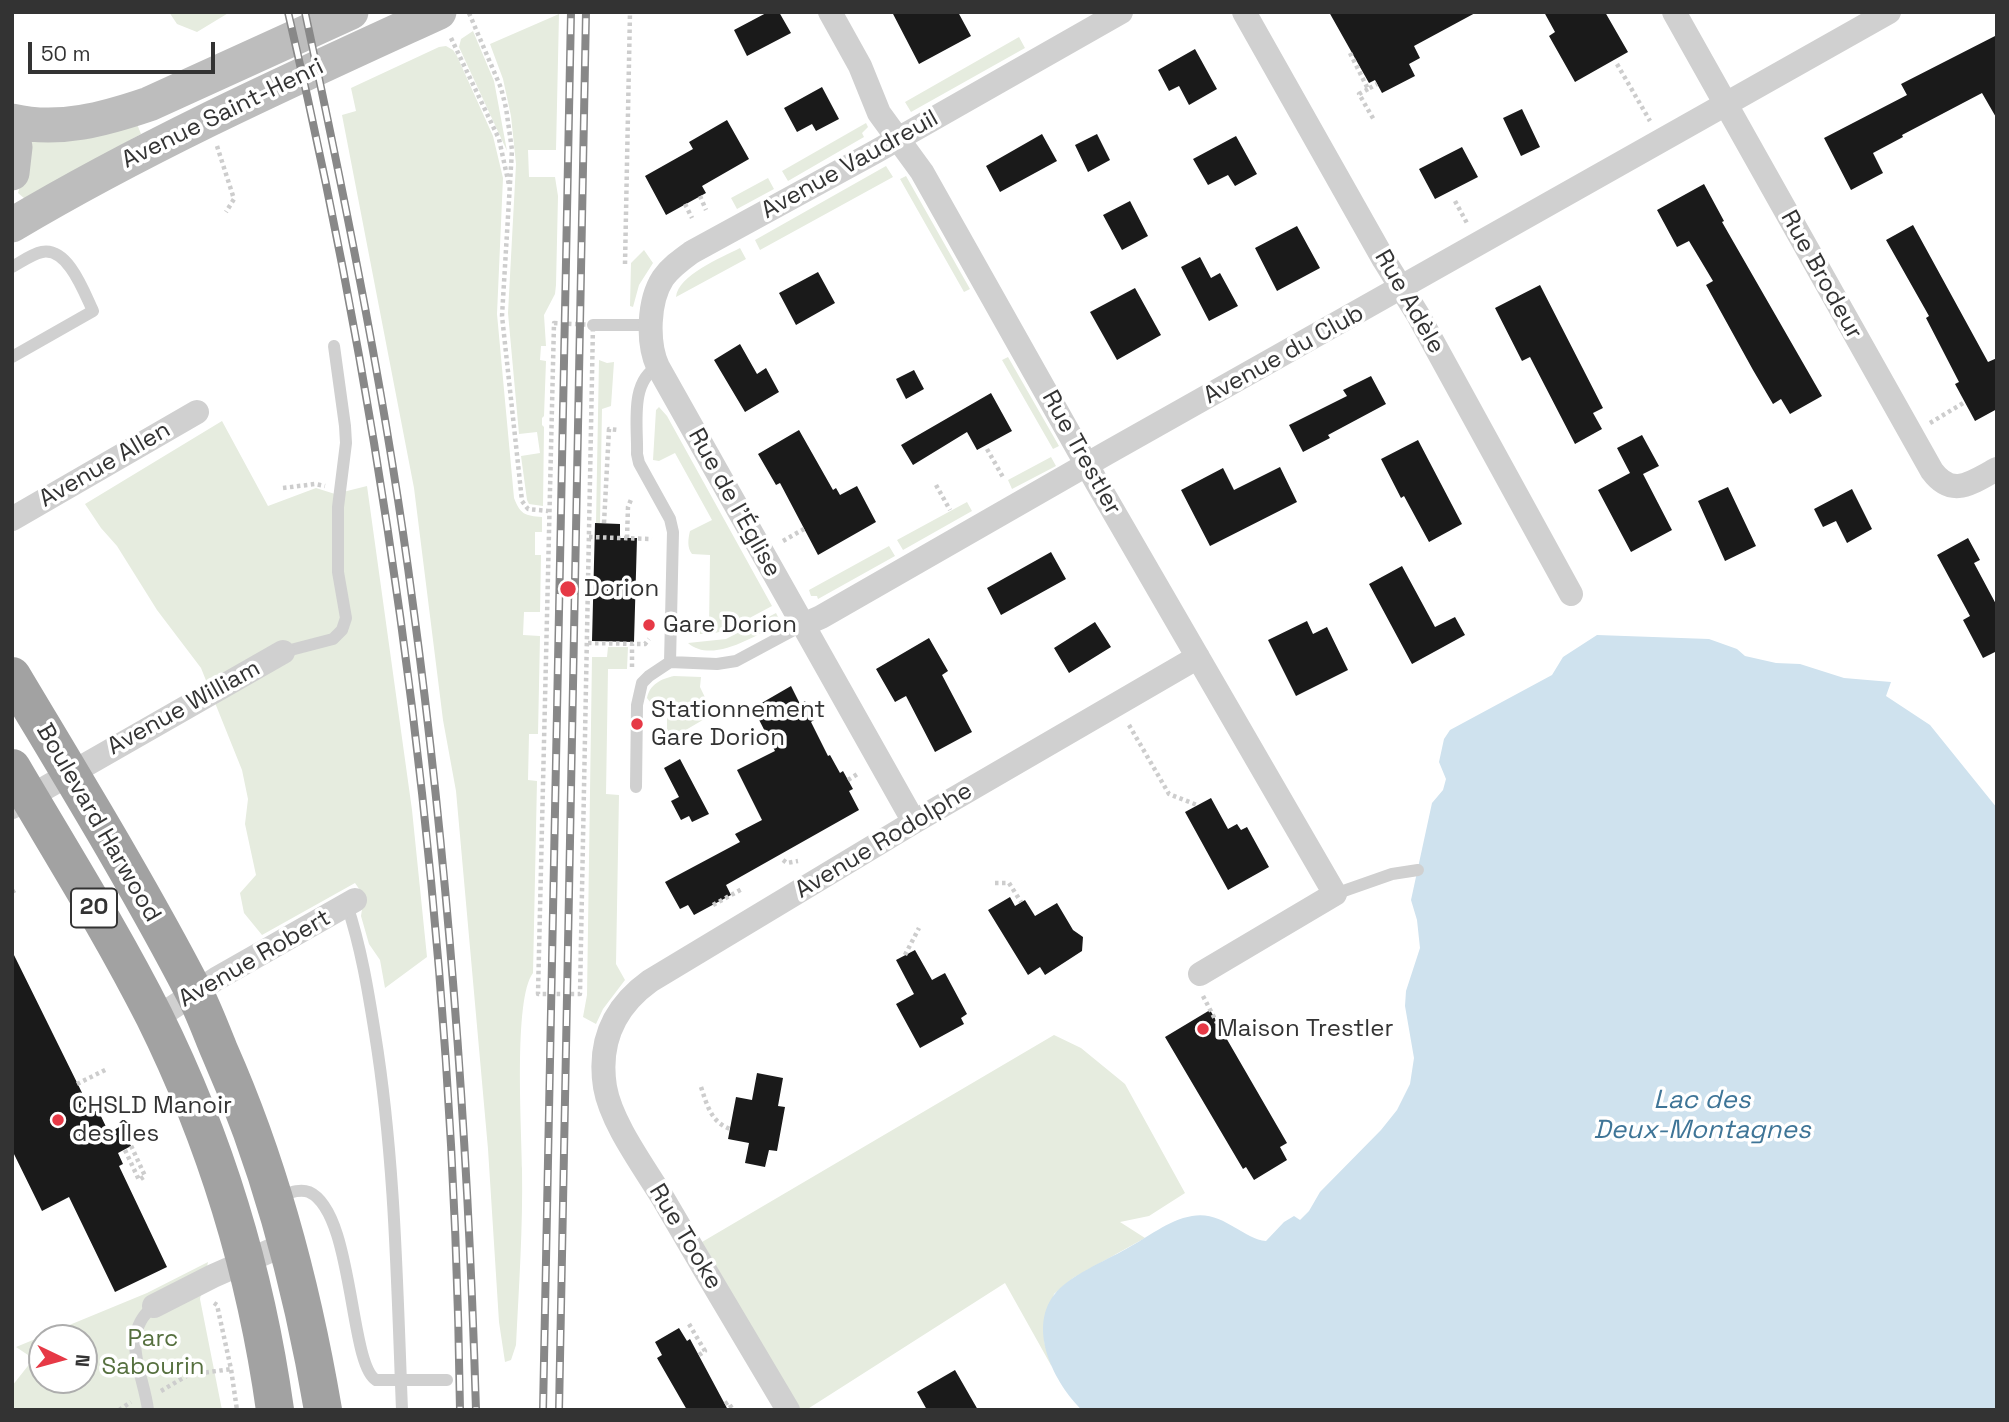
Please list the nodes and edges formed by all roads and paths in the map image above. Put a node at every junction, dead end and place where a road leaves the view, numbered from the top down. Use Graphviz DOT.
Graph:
graph roads {
  1 [pos="351,12"];
  2 [pos="468,12"];
  3 [pos="630,12"];
  4 [pos="830,12"];
  5 [pos="1121,12"];
  6 [pos="1244,12"];
  7 [pos="1674,12"];
  8 [pos="1889,12"];
  9 [pos="445,25"];
  10 [pos="1350,53"];
  11 [pos="1617,64"];
  12 [pos="1377,84"];
  13 [pos="1368,89"];
  14 [pos="1726,105"];
  15 [pos="1374,120"];
  16 [pos="12,121"];
  17 [pos="1653,126"];
  18 [pos="12,137"];
  19 [pos="897,139"];
  20 [pos="217,145"];
  21 [pos="12,173"];
  22 [pos="510,190"];
  23 [pos="700,196"];
  24 [pos="1455,201"];
  25 [pos="685,204"];
  26 [pos="706,210"];
  27 [pos="226,212"];
  28 [pos="692,218"];
  29 [pos="12,225"];
  30 [pos="1471,229"];
  31 [pos="625,264"];
  32 [pos="12,267"];
  33 [pos="1402,288"];
  34 [pos="593,325"];
  35 [pos="652,325"];
  36 [pos="553,340"];
  37 [pos="593,341"];
  38 [pos="334,346"];
  39 [pos="12,357"];
  40 [pos="658,367"];
  41 [pos="1965,402"];
  42 [pos="197,412"];
  43 [pos="1927,425"];
  44 [pos="618,430"];
  45 [pos="988,449"];
  46 [pos="1087,465"];
  47 [pos="1997,468"];
  48 [pos="1004,479"];
  49 [pos="936,485"];
  50 [pos="283,488"];
  51 [pos="340,488"];
  52 [pos="632,497"];
  53 [pos="548,510"];
  54 [pos="950,510"];
  55 [pos="12,519"];
  56 [pos="604,523"];
  57 [pos="804,529"];
  58 [pos="589,537"];
  59 [pos="627,538"];
  60 [pos="652,539"];
  61 [pos="779,544"];
  62 [pos="1571,594"];
  63 [pos="803,625"];
  64 [pos="649,639"];
  65 [pos="587,643"];
  66 [pos="632,644"];
  67 [pos="283,652"];
  68 [pos="1198,657"];
  69 [pos="670,662"];
  70 [pos="632,669"];
  71 [pos="12,676"];
  72 [pos="1126,721"];
  73 [pos="70,774"];
  74 [pos="636,787"];
  75 [pos="18,791"];
  76 [pos="1197,805"];
  77 [pos="914,822"];
  78 [pos="805,858"];
  79 [pos="783,860"];
  80 [pos="1418,870"];
  81 [pos="995,883"];
  82 [pos="742,889"];
  83 [pos="1335,894"];
  84 [pos="351,902"];
  85 [pos="1021,902"];
  86 [pos="713,905"];
  87 [pos="919,928"];
  88 [pos="905,955"];
  89 [pos="1200,982"];
  90 [pos="195,993"];
  91 [pos="155,1019"];
  92 [pos="1217,1023"];
  93 [pos="605,1056"];
  94 [pos="107,1069"];
  95 [pos="78,1084"];
  96 [pos="701,1087"];
  97 [pos="730,1129"];
  98 [pos="135,1133"];
  99 [pos="125,1150"];
  100 [pos="274,1198"];
  101 [pos="288,1243"];
  102 [pos="245,1262"];
  103 [pos="208,1300"];
  104 [pos="154,1307"];
  105 [pos="689,1324"];
  106 [pos="699,1355"];
  107 [pos="231,1369"];
  108 [pos="447,1380"];
  109 [pos="401,1381"];
  110 [pos="156,1393"];
  111 [pos="131,1401"];
  112 [pos="725,1404"];
  113 [pos="119,1410"];
  114 [pos="148,1410"];
  115 [pos="237,1410"];
  116 [pos="275,1410"];
  117 [pos="323,1410"];
  118 [pos="402,1410"];
  119 [pos="733,1410"];
  120 [pos="788,1410"];
  1 -- 16 [label="main road"];
  2 -- 22 [label="path"];
  3 -- 31 [label="path"];
  4 -- 19 [label="street, Rue Trestler"];
  5 -- 19 [label="street, Avenue Vaudreuil"];
  6 -- 33 [label="street, Rue Adèle"];
  7 -- 14 [label="street, Rue Brodeur"];
  8 -- 14 [label="street, Avenue du Club"];
  9 -- 22 [label="path"];
  9 -- 29 [label="main road, Avenue Saint-Henri"];
  10 -- 13 [label="path"];
  11 -- 17 [label="path"];
  12 -- 13 [label="path"];
  13 -- 15 [label="path"];
  14 -- 33 [label="street, Avenue du Club"];
  14 -- 47 [label="street, Rue Brodeur"];
  18 -- 21 [label="main road"];
  19 -- 35 [label="street, Avenue Vaudreuil"];
  19 -- 46 [label="street, Rue Trestler"];
  20 -- 27 [label="path"];
  22 -- 53 [label="path"];
  23 -- 26 [label="path"];
  24 -- 30 [label="path"];
  25 -- 28 [label="path"];
  32 -- 39 [label="lane"];
  33 -- 46 [label="street, Avenue du Club"];
  33 -- 62 [label="street, Rue Adèle"];
  34 -- 35 [label="lane"];
  35 -- 40 [label="street, Avenue Vaudreuil"];
  36 -- 53 [label="path"];
  37 -- 58 [label="path"];
  38 -- 51 [label="lane"];
  40 -- 63 [label="street, Rue de l'Église"];
  40 -- 69 [label="lane"];
  41 -- 43 [label="path"];
  42 -- 55 [label="street, Avenue Allen"];
  44 -- 56 [label="path"];
  45 -- 48 [label="path"];
  46 -- 63 [label="street, Avenue du Club"];
  46 -- 68 [label="street, Rue Trestler"];
  49 -- 54 [label="path"];
  50 -- 51 [label="path"];
  51 -- 67 [label="lane"];
  52 -- 59 [label="path"];
  53 -- 65 [label="path"];
  57 -- 61 [label="path"];
  58 -- 59 [label="path"];
  58 -- 65 [label="path"];
  59 -- 60 [label="path"];
  63 -- 69 [label="lane, Avenue du Club"];
  63 -- 77 [label="street, Rue de l'Église"];
  64 -- 66 [label="path"];
  65 -- 66 [label="path"];
  66 -- 70 [label="path"];
  67 -- 73 [label="street, Avenue William"];
  68 -- 77 [label="street, Avenue Rodolphe"];
  68 -- 83 [label="street, Rue Trestler"];
  69 -- 74 [label="lane"];
  71 -- 73 [label="highway, Boulevard Harwood / 20"];
  72 -- 76 [label="path"];
  73 -- 75 [label="street, Avenue William"];
  73 -- 90 [label="highway, Boulevard Harwood / 20"];
  75 -- 91 [label="highway, Boulevard Harwood / 20"];
  77 -- 93 [label="street, Avenue Rodolphe"];
  78 -- 79 [label="path"];
  80 -- 83 [label="lane"];
  81 -- 85 [label="path"];
  82 -- 86 [label="path"];
  83 -- 89 [label="street"];
  84 -- 90 [label="street, Avenue Robert"];
  84 -- 109 [label="lane"];
  87 -- 88 [label="path"];
  89 -- 92 [label="path"];
  90 -- 91 [label="street, Avenue Robert"];
  90 -- 100 [label="highway, Boulevard Harwood / 20"];
  91 -- 102 [label="highway, Boulevard Harwood / 20"];
  93 -- 120 [label="street, Rue Tooke"];
  94 -- 95 [label="path"];
  96 -- 97 [label="path"];
  98 -- 99 [label="path"];
  100 -- 101 [label="highway, Boulevard Harwood / 20"];
  100 -- 109 [label="lane"];
  101 -- 102 [label="street"];
  101 -- 117 [label="highway, Boulevard Harwood / 20"];
  102 -- 104 [label="street"];
  102 -- 116 [label="highway, Boulevard Harwood / 20"];
  103 -- 107 [label="path"];
  104 -- 114 [label="lane"];
  105 -- 106 [label="path"];
  107 -- 110 [label="path"];
  107 -- 115 [label="path"];
  108 -- 109 [label="lane"];
  109 -- 118 [label="lane"];
  111 -- 113 [label="path"];
  112 -- 119 [label="path"];
}
